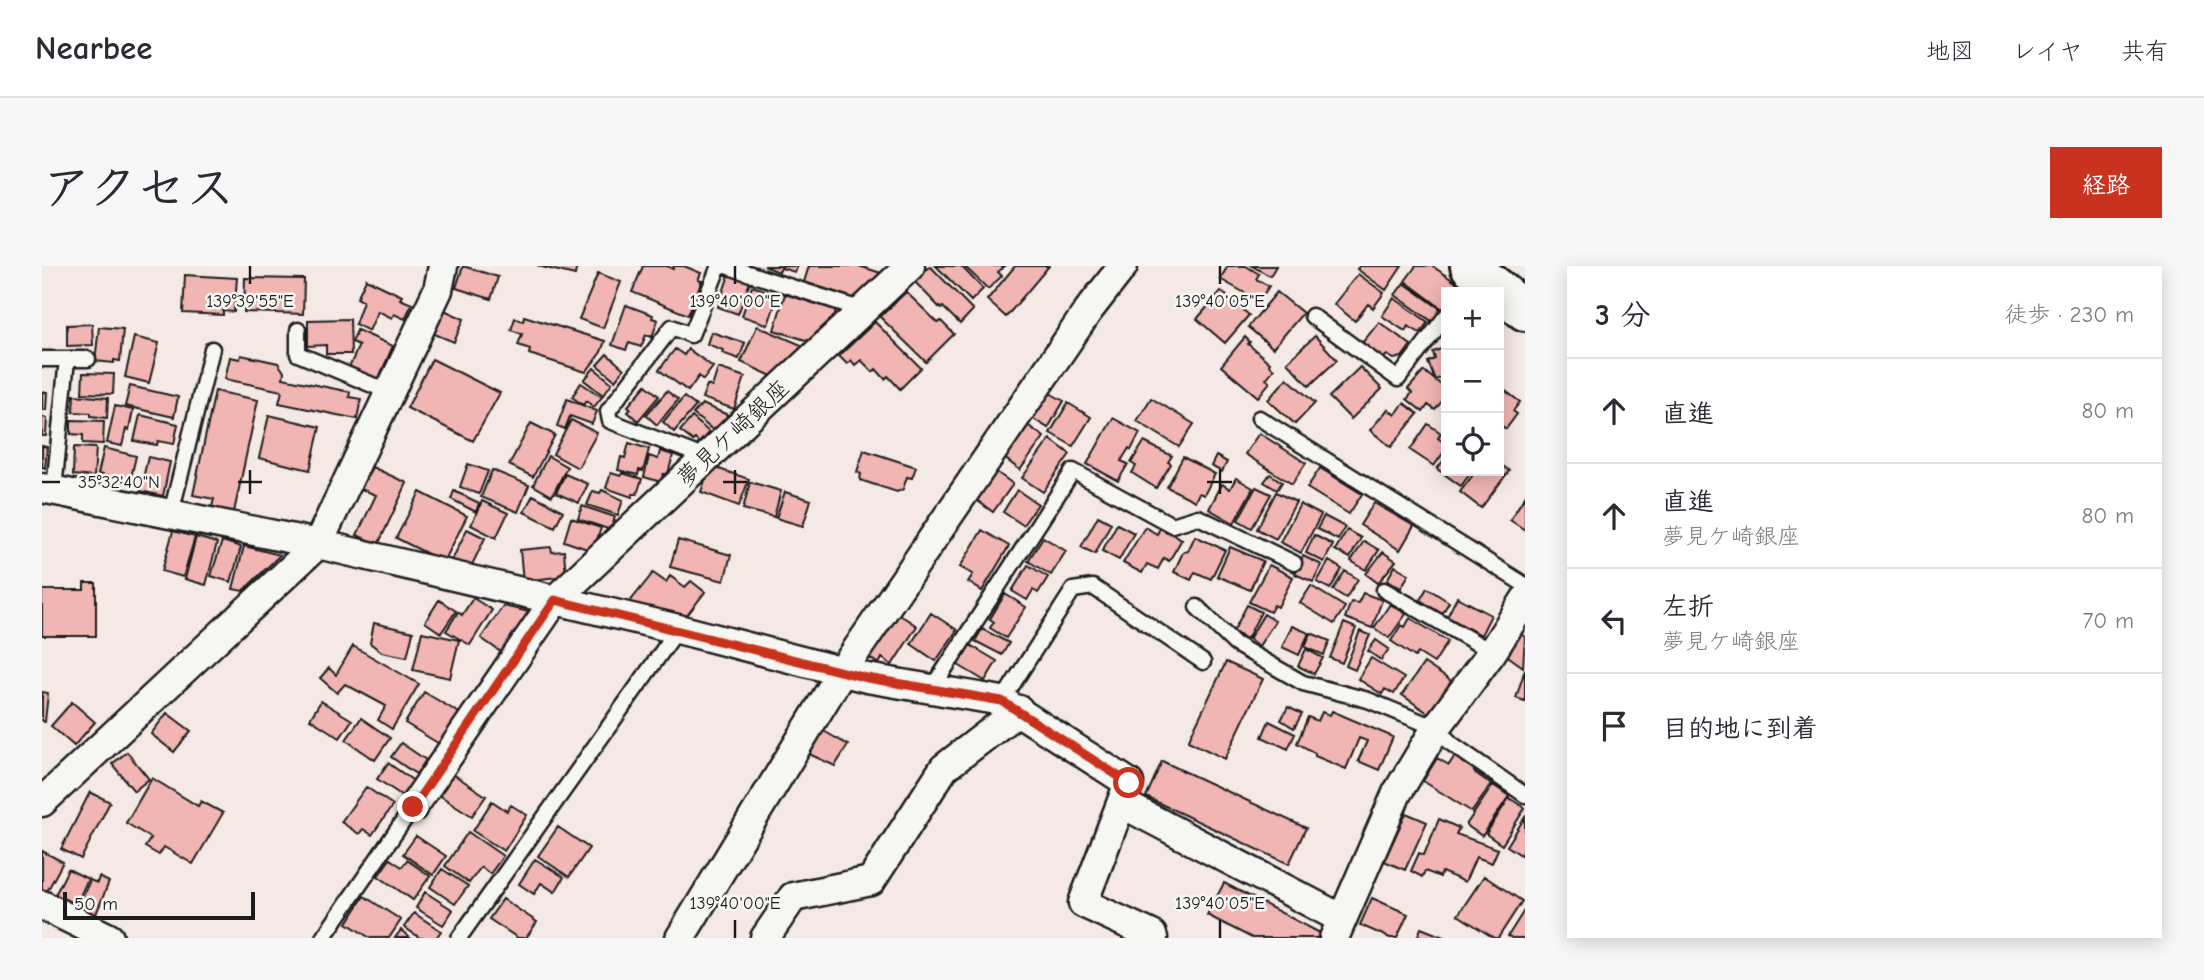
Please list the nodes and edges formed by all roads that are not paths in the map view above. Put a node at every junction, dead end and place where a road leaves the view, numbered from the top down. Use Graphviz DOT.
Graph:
graph roads {
  1 [pos="443,266"];
  2 [pos="719,266"];
  3 [pos="726,266"];
  4 [pos="910,266"];
  5 [pos="1123,266"];
  6 [pos="1474,274"];
  7 [pos="863,310"];
  8 [pos="1525,311"];
  9 [pos="1312,316"];
  10 [pos="1441,323"];
  11 [pos="298,330"];
  12 [pos="212,349"];
  13 [pos="42,359"];
  14 [pos="67,359"];
  15 [pos="88,359"];
  16 [pos="389,392"];
  17 [pos="1259,418"];
  18 [pos="706,458"];
  19 [pos="48,488"];
  20 [pos="171,513"];
  21 [pos="318,544"];
  22 [pos="1294,563"];
  23 [pos="1525,585"];
  24 [pos="1384,590"];
  25 [pos="555,600"];
  26 [pos="1525,600"];
  27 [pos="1197,607"];
  28 [pos="678,629"];
  29 [pos="1492,652"];
  30 [pos="1203,662"];
  31 [pos="843,670"];
  32 [pos="933,687"];
  33 [pos="1011,705"];
  34 [pos="1436,729"];
  35 [pos="1525,795"];
  36 [pos="42,802"];
  37 [pos="1123,804"];
  38 [pos="413,807"];
  39 [pos="42,905"];
  40 [pos="1338,928"];
  41 [pos="109,938"];
  42 [pos="323,938"];
  43 [pos="459,938"];
  44 [pos="680,938"];
  45 [pos="765,938"];
  46 [pos="1153,938"];
  1 -- 16 [label="street"];
  2 -- 18 [label="lane"];
  3 -- 7 [label="lane"];
  4 -- 7 [label="street, 夢見ケ崎銀座"];
  5 -- 31 [label="street"];
  6 -- 8 [label="street"];
  7 -- 18 [label="street, 夢見ケ崎銀座"];
  9 -- 10 [label="lane"];
  11 -- 16 [label="lane"];
  12 -- 20 [label="lane"];
  13 -- 14 [label="lane"];
  14 -- 15 [label="lane"];
  14 -- 19 [label="lane"];
  16 -- 21 [label="street"];
  17 -- 23 [label="lane"];
  18 -- 25 [label="street, 夢見ケ崎銀座"];
  19 -- 20 [label="street"];
  20 -- 21 [label="street"];
  21 -- 25 [label="street"];
  21 -- 36 [label="street"];
  22 -- 32 [label="lane"];
  24 -- 29 [label="lane"];
  25 -- 28 [label="street"];
  25 -- 38 [label="street, 夢見ケ崎銀座"];
  26 -- 29 [label="street"];
  27 -- 34 [label="lane"];
  28 -- 31 [label="street"];
  28 -- 43 [label="lane"];
  29 -- 34 [label="street"];
  30 -- 33 [label="lane"];
  31 -- 32 [label="street"];
  31 -- 44 [label="street"];
  32 -- 33 [label="street"];
  33 -- 37 [label="street"];
  33 -- 45 [label="street"];
  34 -- 35 [label="lane"];
  34 -- 40 [label="street"];
  37 -- 40 [label="street"];
  37 -- 46 [label="street"];
  38 -- 42 [label="lane"];
  39 -- 41 [label="street"];
}
